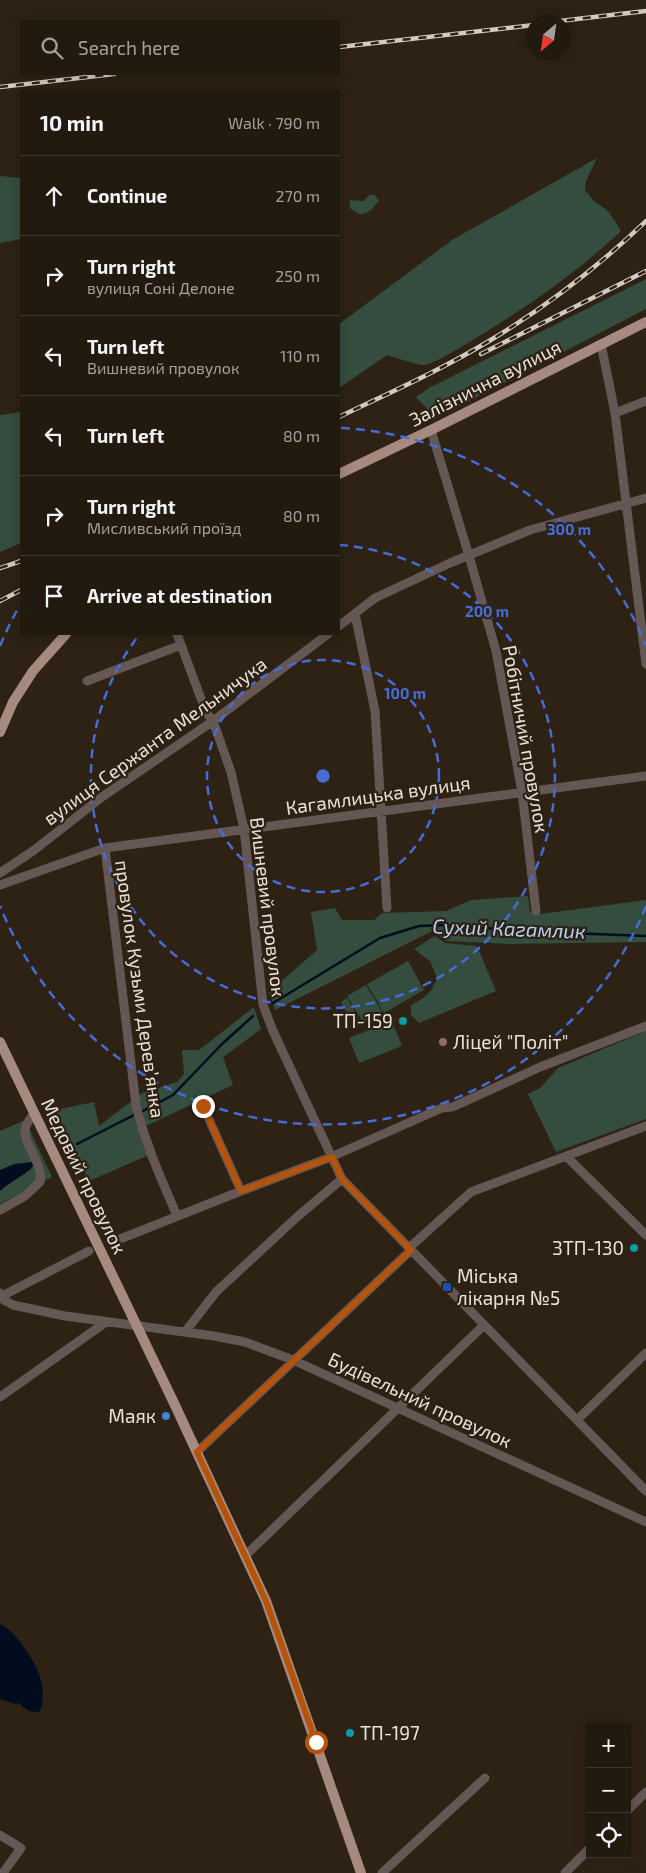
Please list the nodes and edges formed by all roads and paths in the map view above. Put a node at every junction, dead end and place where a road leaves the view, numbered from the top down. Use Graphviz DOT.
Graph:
graph roads {
  1 [pos="646,322"];
  2 [pos="601,344"];
  3 [pos="646,401"];
  4 [pos="615,413"];
  5 [pos="431,430"];
  6 [pos="340,474"];
  7 [pos="646,498"];
  8 [pos="627,503"];
  9 [pos="469,556"];
  10 [pos="355,614"];
  11 [pos="340,625"];
  12 [pos="65,635"];
  13 [pos="177,635"];
  14 [pos="327,635"];
  15 [pos="181,644"];
  16 [pos="646,664"];
  17 [pos="87,681"];
  18 [pos="213,721"];
  19 [pos="0,732"];
  20 [pos="646,776"];
  21 [pos="522,792"];
  22 [pos="381,811"];
  23 [pos="244,829"];
  24 [pos="105,848"];
  25 [pos="0,873"];
  26 [pos="0,885"];
  27 [pos="387,908"];
  28 [pos="536,911"];
  29 [pos="646,1026"];
  30 [pos="0,1042"];
  31 [pos="203,1106"];
  32 [pos="34,1113"];
  33 [pos="646,1126"];
  34 [pos="566,1156"];
  35 [pos="332,1157"];
  36 [pos="342,1179"];
  37 [pos="241,1191"];
  38 [pos="0,1210"];
  39 [pos="177,1216"];
  40 [pos="646,1235"];
  41 [pos="115,1241"];
  42 [pos="410,1249"];
  43 [pos="89,1251"];
  44 [pos="1,1295"];
  45 [pos="106,1322"];
  46 [pos="484,1325"];
  47 [pos="137,1326"];
  48 [pos="185,1332"];
  49 [pos="646,1352"];
  50 [pos="293,1360"];
  51 [pos="0,1397"];
  52 [pos="398,1408"];
  53 [pos="577,1420"];
  54 [pos="197,1452"];
  55 [pos="646,1491"];
  56 [pos="646,1522"];
  57 [pos="246,1555"];
  58 [pos="485,1778"];
  59 [pos="646,1792"];
  60 [pos="631,1807"];
  61 [pos="0,1835"];
  62 [pos="586,1852"];
  63 [pos="3,1873"];
  64 [pos="362,1873"];
  65 [pos="382,1873"];
  66 [pos="565,1873"];
  1 -- 2 [label="main road, Залізнична вулиця"];
  2 -- 4 [label="street"];
  2 -- 5 [label="main road, Залізнична вулиця"];
  3 -- 4 [label="street"];
  4 -- 8 [label="street"];
  5 -- 6 [label="main road, Залізнична вулиця"];
  5 -- 9 [label="street, Робітничий провулок"];
  7 -- 8 [label="street"];
  8 -- 9 [label="street"];
  8 -- 16 [label="street"];
  9 -- 10 [label="street"];
  9 -- 21 [label="street, Робітничий провулок"];
  10 -- 11 [label="street"];
  10 -- 22 [label="street"];
  12 -- 19 [label="main road"];
  13 -- 15 [label="street, Вишневий провулок"];
  14 -- 18 [label="street, вулиця Сержанта Мельничука"];
  15 -- 17 [label="street"];
  15 -- 18 [label="street, Вишневий провулок"];
  18 -- 23 [label="street, Вишневий провулок"];
  18 -- 25 [label="street, вулиця Сержанта Мельничука"];
  20 -- 21 [label="street, Кагамлицька вулиця"];
  21 -- 22 [label="street, Кагамлицька вулиця"];
  21 -- 28 [label="street, Робітничий провулок"];
  22 -- 23 [label="street, Кагамлицька вулиця"];
  22 -- 27 [label="street"];
  23 -- 24 [label="street, Кагамлицька вулиця"];
  23 -- 35 [label="street, Вишневий провулок"];
  24 -- 26 [label="street, Кагамлицька вулиця"];
  24 -- 39 [label="street, провулок Кузьми Деревʼянка"];
  29 -- 35 [label="street"];
  30 -- 32 [label="main road, Медовий провулок"];
  31 -- 37 [label="street"];
  32 -- 38 [label="street"];
  32 -- 47 [label="main road, Медовий провулок"];
  33 -- 34 [label="street"];
  34 -- 40 [label="street"];
  34 -- 42 [label="street"];
  35 -- 36 [label="street, Вишневий провулок"];
  35 -- 37 [label="street"];
  36 -- 42 [label="street, Вишневий провулок"];
  36 -- 48 [label="street"];
  37 -- 39 [label="street"];
  39 -- 41 [label="street"];
  42 -- 46 [label="street, Вишневий провулок"];
  42 -- 50 [label="street"];
  43 -- 44 [label="street"];
  44 -- 45 [label="street, Будівельний провулок"];
  45 -- 47 [label="street, Будівельний провулок"];
  45 -- 51 [label="street"];
  46 -- 52 [label="street"];
  46 -- 53 [label="street, Вишневий провулок"];
  47 -- 48 [label="street, Будівельний провулок"];
  47 -- 54 [label="main road, Медовий провулок"];
  48 -- 50 [label="street, Будівельний провулок"];
  49 -- 53 [label="street"];
  50 -- 52 [label="street, Будівельний провулок"];
  50 -- 54 [label="street"];
  52 -- 56 [label="street, Будівельний провулок"];
  52 -- 57 [label="street"];
  53 -- 55 [label="street, Вишневий провулок"];
  54 -- 57 [label="main road, Медовий провулок"];
  57 -- 64 [label="main road, Медовий провулок"];
  58 -- 65 [label="street"];
  59 -- 60 [label="street"];
  61 -- 63 [label="street"];
  62 -- 66 [label="street"];
}
